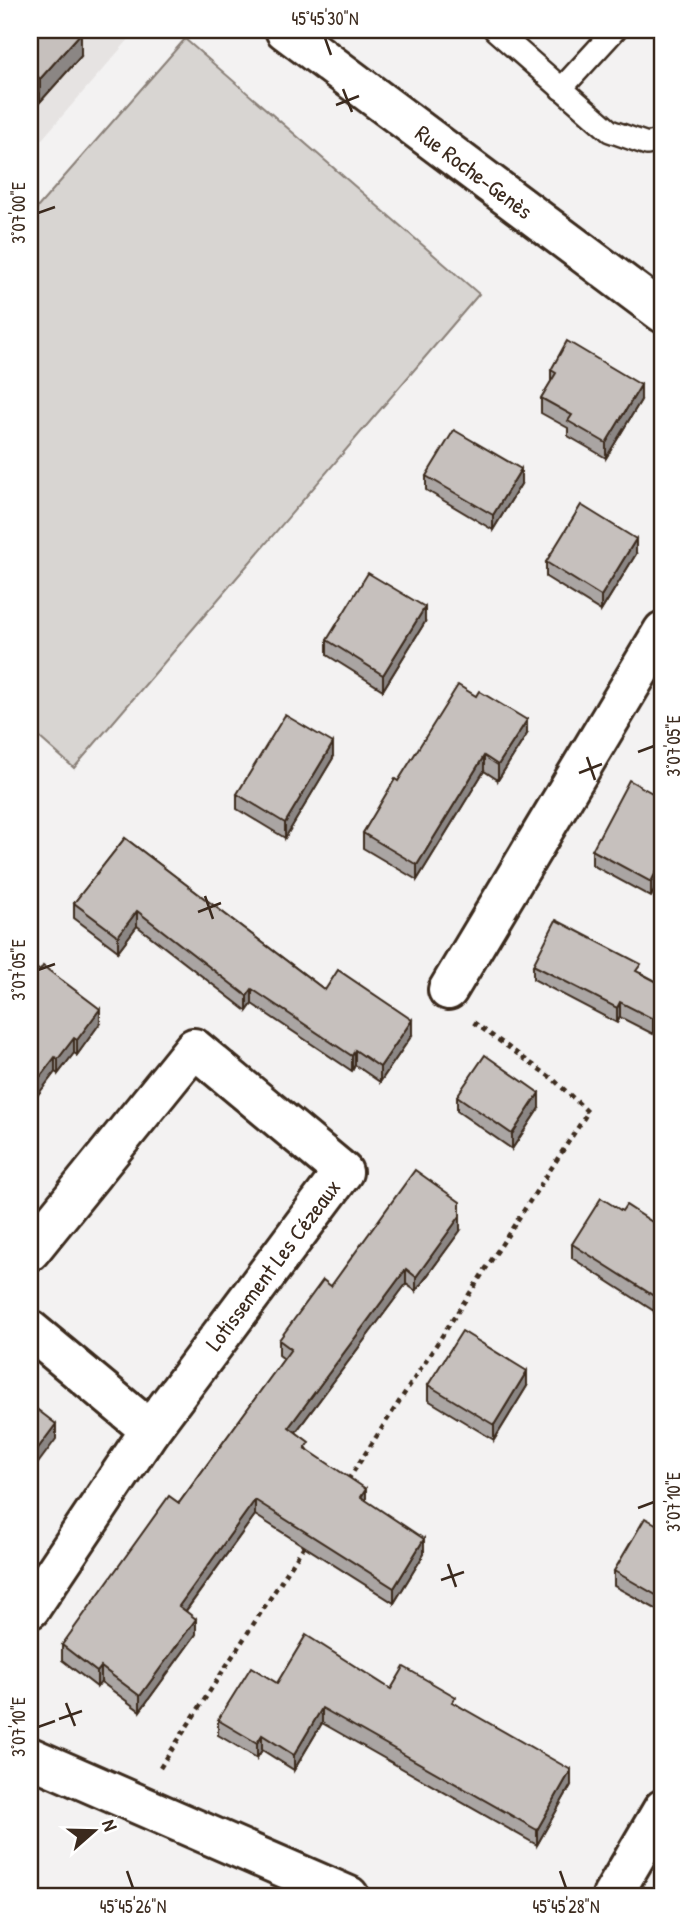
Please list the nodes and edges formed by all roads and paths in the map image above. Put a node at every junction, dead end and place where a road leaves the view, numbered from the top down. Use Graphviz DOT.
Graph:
graph roads {
  1 [pos="285,30"];
  2 [pos="495,30"];
  3 [pos="615,30"];
  4 [pos="561,89"];
  5 [pos="663,140"];
  6 [pos="663,313"];
  7 [pos="663,631"];
  8 [pos="448,990"];
  9 [pos="30,1251"];
  10 [pos="30,1330"];
  11 [pos="150,1430"];
  12 [pos="343,1487"];
  13 [pos="313,1534"];
  14 [pos="30,1609"];
  15 [pos="30,1757"];
  16 [pos="137,1803"];
  17 [pos="663,1809"];
  18 [pos="349,1896"];
  19 [pos="612,1896"];
  1 -- 6 [label="street, Rue Roche-Genès"];
  2 -- 4 [label="lane"];
  3 -- 4 [label="lane"];
  4 -- 5 [label="lane"];
  7 -- 8 [label="street"];
  8 -- 12 [label="path"];
  9 -- 11 [label="street, Lotissement Les Cézeaux"];
  10 -- 11 [label="street"];
  11 -- 14 [label="street"];
  13 -- 16 [label="path"];
  15 -- 16 [label="street"];
  16 -- 18 [label="street"];
  17 -- 19 [label="street"];
}
